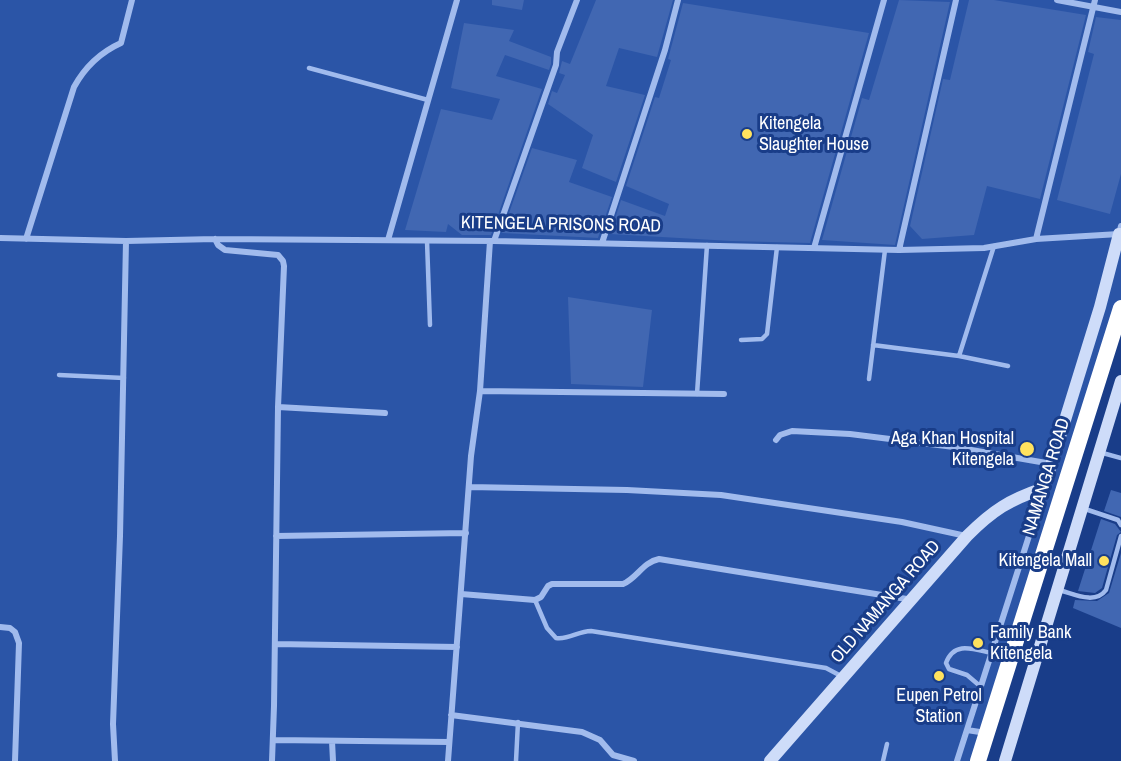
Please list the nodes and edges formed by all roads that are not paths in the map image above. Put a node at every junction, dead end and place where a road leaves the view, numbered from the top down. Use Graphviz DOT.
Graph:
graph roads {
  1 [pos="132,0"];
  2 [pos="457,0"];
  3 [pos="577,0"];
  4 [pos="678,0"];
  5 [pos="884,0"];
  6 [pos="956,0"];
  7 [pos="1057,0"];
  8 [pos="1094,4"];
  9 [pos="1121,12"];
  10 [pos="309,68"];
  11 [pos="428,100"];
  12 [pos="1120,231"];
  13 [pos="0,238"];
  14 [pos="26,239"];
  15 [pos="215,239"];
  16 [pos="1036,239"];
  17 [pos="388,240"];
  18 [pos="427,240"];
  19 [pos="126,241"];
  20 [pos="492,241"];
  21 [pos="602,243"];
  22 [pos="707,245"];
  23 [pos="994,246"];
  24 [pos="777,247"];
  25 [pos="814,248"];
  26 [pos="885,250"];
  27 [pos="899,250"];
  28 [pos="1121,308"];
  29 [pos="430,325"];
  30 [pos="741,340"];
  31 [pos="873,345"];
  32 [pos="959,356"];
  33 [pos="1008,366"];
  34 [pos="59,375"];
  35 [pos="124,378"];
  36 [pos="868,379"];
  37 [pos="1121,381"];
  38 [pos="480,391"];
  39 [pos="697,394"];
  40 [pos="724,394"];
  41 [pos="1117,406"];
  42 [pos="278,407"];
  43 [pos="385,413"];
  44 [pos="777,440"];
  45 [pos="1099,452"];
  46 [pos="1121,458"];
  47 [pos="1052,464"];
  48 [pos="469,488"];
  49 [pos="1044,488"];
  50 [pos="1082,508"];
  51 [pos="1121,525"];
  52 [pos="466,533"];
  53 [pos="1121,536"];
  54 [pos="276,537"];
  55 [pos="967,537"];
  56 [pos="1057,590"];
  57 [pos="461,594"];
  58 [pos="535,600"];
  59 [pos="913,600"];
  60 [pos="0,627"];
  61 [pos="275,644"];
  62 [pos="457,647"];
  63 [pos="991,653"];
  64 [pos="844,678"];
  65 [pos="980,686"];
  66 [pos="451,715"];
  67 [pos="518,722"];
  68 [pos="967,730"];
  69 [pos="987,733"];
  70 [pos="273,740"];
  71 [pos="332,741"];
  72 [pos="449,742"];
  73 [pos="887,744"];
  74 [pos="15,761"];
  75 [pos="115,761"];
  76 [pos="272,761"];
  77 [pos="333,761"];
  78 [pos="448,761"];
  79 [pos="516,761"];
  80 [pos="634,761"];
  81 [pos="770,761"];
  82 [pos="883,761"];
  83 [pos="957,761"];
  84 [pos="978,761"];
  85 [pos="1005,761"];
  1 -- 14 [label="street"];
  2 -- 11 [label="street"];
  3 -- 20 [label="street"];
  4 -- 21 [label="street"];
  5 -- 25 [label="street"];
  6 -- 27 [label="street"];
  7 -- 8 [label="street"];
  8 -- 9 [label="street"];
  8 -- 16 [label="street"];
  10 -- 11 [label="lane"];
  11 -- 17 [label="street"];
  12 -- 16 [label="street, KITENGELA PRISONS ROAD"];
  12 -- 47 [label="street"];
  13 -- 14 [label="street, KITENGELA PRISONS ROAD"];
  14 -- 19 [label="street, KITENGELA PRISONS ROAD"];
  15 -- 17 [label="street, KITENGELA PRISONS ROAD"];
  15 -- 19 [label="street, KITENGELA PRISONS ROAD"];
  15 -- 42 [label="street"];
  16 -- 23 [label="street, KITENGELA PRISONS ROAD"];
  17 -- 18 [label="street, KITENGELA PRISONS ROAD"];
  18 -- 20 [label="street, KITENGELA PRISONS ROAD"];
  18 -- 29 [label="lane"];
  19 -- 35 [label="street"];
  20 -- 21 [label="street, KITENGELA PRISONS ROAD"];
  20 -- 38 [label="street"];
  21 -- 22 [label="street, KITENGELA PRISONS ROAD"];
  22 -- 24 [label="street, KITENGELA PRISONS ROAD"];
  22 -- 39 [label="lane"];
  23 -- 27 [label="street, KITENGELA PRISONS ROAD"];
  23 -- 32 [label="lane"];
  24 -- 25 [label="street, KITENGELA PRISONS ROAD"];
  24 -- 30 [label="lane"];
  25 -- 26 [label="street, KITENGELA PRISONS ROAD"];
  26 -- 27 [label="street, KITENGELA PRISONS ROAD"];
  26 -- 31 [label="lane"];
  28 -- 69 [label="highway, NAMANGA ROAD"];
  31 -- 32 [label="lane"];
  31 -- 36 [label="lane"];
  32 -- 33 [label="lane"];
  34 -- 35 [label="lane"];
  35 -- 75 [label="street"];
  37 -- 41 [label="street"];
  38 -- 39 [label="street"];
  38 -- 48 [label="street"];
  39 -- 40 [label="street"];
  41 -- 45 [label="street"];
  42 -- 43 [label="street"];
  42 -- 54 [label="street"];
  44 -- 47 [label="street"];
  45 -- 46 [label="lane"];
  45 -- 50 [label="street"];
  47 -- 49 [label="street"];
  48 -- 52 [label="street"];
  48 -- 55 [label="street"];
  49 -- 55 [label="street, OLD NAMANGA ROAD"];
  49 -- 63 [label="street"];
  50 -- 51 [label="lane"];
  50 -- 56 [label="street"];
  52 -- 54 [label="street"];
  52 -- 57 [label="street"];
  53 -- 56 [label="lane"];
  54 -- 61 [label="street"];
  55 -- 59 [label="street, OLD NAMANGA ROAD"];
  56 -- 85 [label="street"];
  57 -- 58 [label="street"];
  57 -- 62 [label="street"];
  58 -- 59 [label="street"];
  58 -- 64 [label="lane"];
  59 -- 64 [label="street, OLD NAMANGA ROAD"];
  60 -- 74 [label="street"];
  61 -- 62 [label="street"];
  61 -- 70 [label="street"];
  62 -- 66 [label="street"];
  63 -- 65 [label="street"];
  63 -- 65 [label="lane"];
  64 -- 81 [label="street, OLD NAMANGA ROAD"];
  65 -- 68 [label="street"];
  66 -- 67 [label="street"];
  66 -- 72 [label="street"];
  67 -- 79 [label="lane"];
  67 -- 80 [label="street"];
  68 -- 69 [label="street"];
  68 -- 83 [label="street"];
  69 -- 84 [label="highway, NAMANGA ROAD"];
  70 -- 71 [label="street"];
  70 -- 76 [label="street"];
  71 -- 72 [label="street"];
  71 -- 77 [label="street"];
  72 -- 78 [label="street"];
  73 -- 82 [label="lane"];
}
